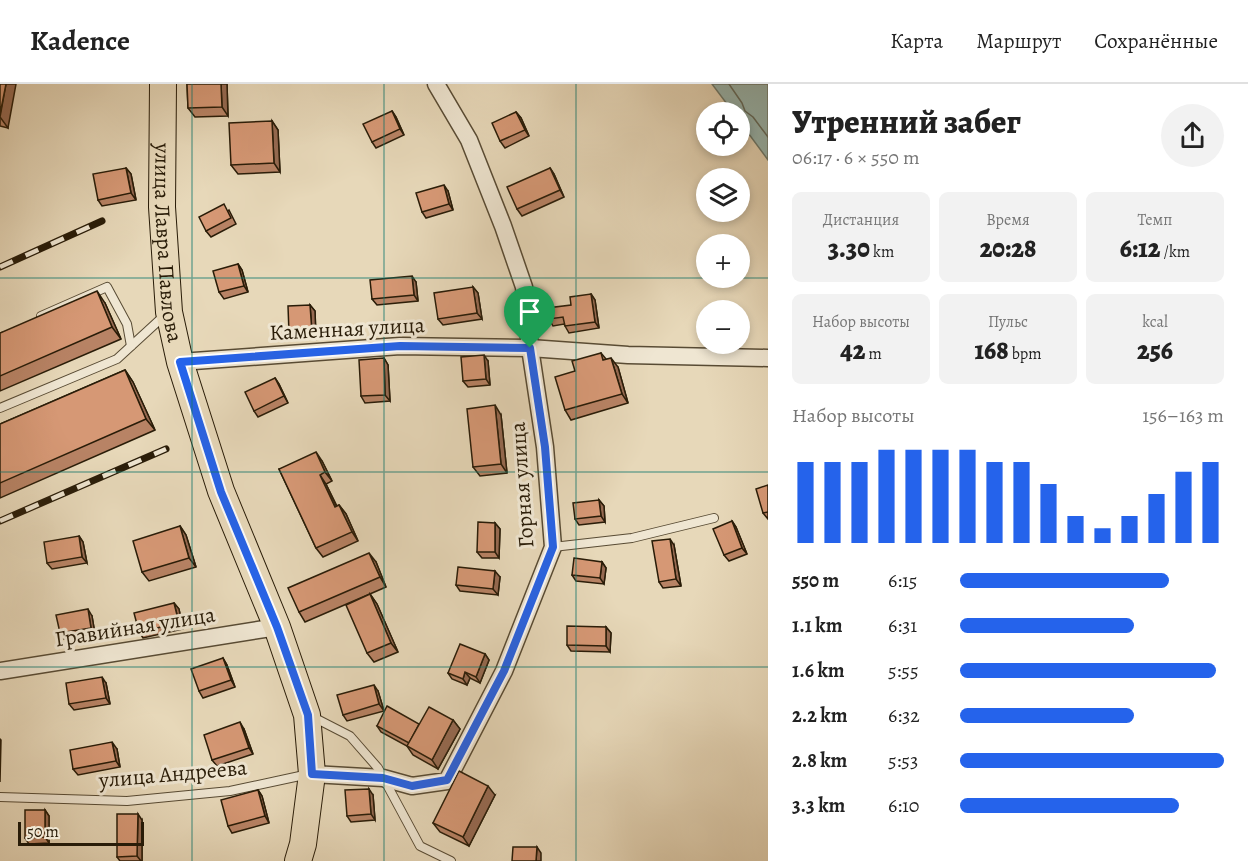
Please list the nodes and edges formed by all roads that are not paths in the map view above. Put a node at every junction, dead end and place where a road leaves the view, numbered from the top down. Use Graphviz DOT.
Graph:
graph roads {
  1 [pos="163,84"];
  2 [pos="436,84"];
  3 [pos="169,312"];
  4 [pos="32,320"];
  5 [pos="131,346"];
  6 [pos="530,348"];
  7 [pos="768,358"];
  8 [pos="180,362"];
  9 [pos="0,408"];
  10 [pos="714,518"];
  11 [pos="553,547"];
  12 [pos="277,627"];
  13 [pos="0,671"];
  14 [pos="308,715"];
  15 [pos="312,774"];
  16 [pos="383,778"];
  17 [pos="0,797"];
  18 [pos="298,861"];
  19 [pos="451,861"];
  1 -- 3 [label="main road, улица Лавра Павлова"];
  2 -- 6 [label="street, Горная улица"];
  3 -- 5 [label="lane"];
  3 -- 8 [label="main road, улица Лавра Павлова"];
  4 -- 5 [label="lane"];
  5 -- 9 [label="lane"];
  6 -- 7 [label="street, Каменная улица"];
  6 -- 8 [label="street, Каменная улица"];
  6 -- 11 [label="street, Горная улица"];
  8 -- 12 [label="main road, улица Лавра Павлова"];
  10 -- 11 [label="lane"];
  11 -- 16 [label="street, Горная улица"];
  12 -- 13 [label="street, Гравийная улица"];
  12 -- 14 [label="main road, улица Лавра Павлова"];
  14 -- 15 [label="main road, улица Лавра Павлова"];
  14 -- 16 [label="lane"];
  15 -- 16 [label="street, Горная улица"];
  15 -- 17 [label="lane, улица Андреева"];
  15 -- 18 [label="main road, улица Лавра Павлова"];
  16 -- 19 [label="lane"];
}
